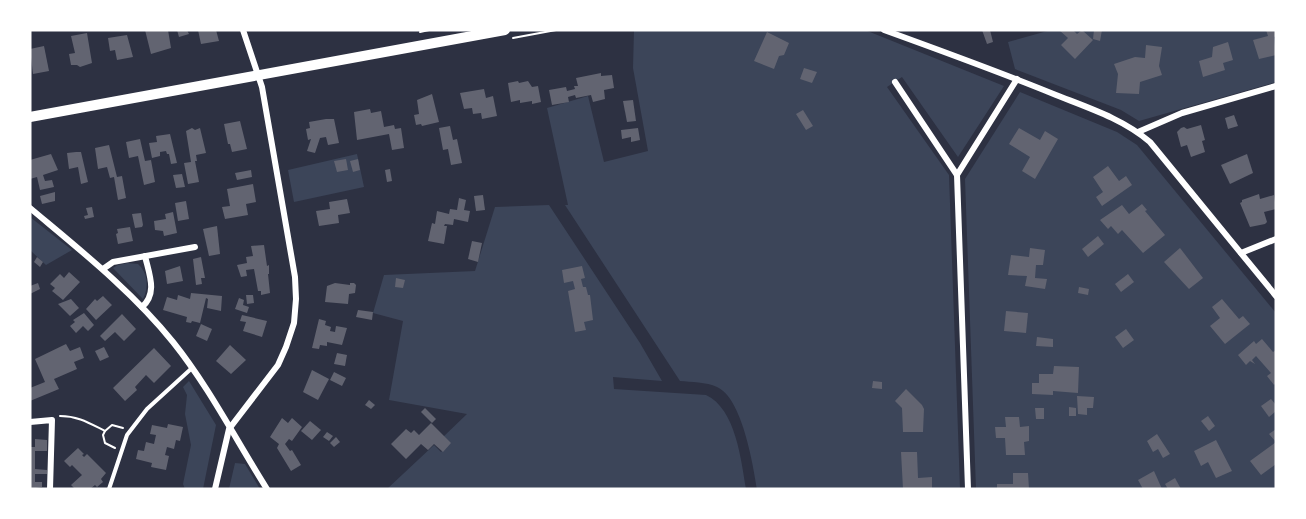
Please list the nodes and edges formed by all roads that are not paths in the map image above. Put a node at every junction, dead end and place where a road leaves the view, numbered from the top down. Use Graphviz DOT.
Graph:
graph roads {
  1 [pos="243,30"];
  2 [pos="505,30"];
  3 [pos="884,30"];
  4 [pos="258,75"];
  5 [pos="1017,79"];
  6 [pos="895,82"];
  7 [pos="1276,87"];
  8 [pos="30,117"];
  9 [pos="1138,132"];
  10 [pos="957,175"];
  11 [pos="30,208"];
  12 [pos="1276,239"];
  13 [pos="195,247"];
  14 [pos="1241,253"];
  15 [pos="145,256"];
  16 [pos="103,269"];
  17 [pos="1276,296"];
  18 [pos="142,307"];
  19 [pos="192,368"];
  20 [pos="30,422"];
  21 [pos="229,429"];
  22 [pos="50,489"];
  23 [pos="109,489"];
  24 [pos="215,489"];
  25 [pos="267,489"];
  26 [pos="968,489"];
  1 -- 4 [label="street"];
  2 -- 4 [label="main road"];
  3 -- 5 [label="street"];
  4 -- 8 [label="main road"];
  4 -- 21 [label="street"];
  5 -- 9 [label="street"];
  5 -- 10 [label="street"];
  6 -- 10 [label="street"];
  7 -- 9 [label="street"];
  9 -- 14 [label="street"];
  10 -- 26 [label="street"];
  11 -- 16 [label="street"];
  12 -- 14 [label="street"];
  13 -- 15 [label="street"];
  14 -- 17 [label="street"];
  15 -- 16 [label="street"];
  15 -- 18 [label="street"];
  16 -- 18 [label="street"];
  18 -- 19 [label="street"];
  19 -- 21 [label="street"];
  19 -- 23 [label="lane"];
  20 -- 22 [label="street"];
  21 -- 24 [label="street"];
  21 -- 25 [label="street"];
}
